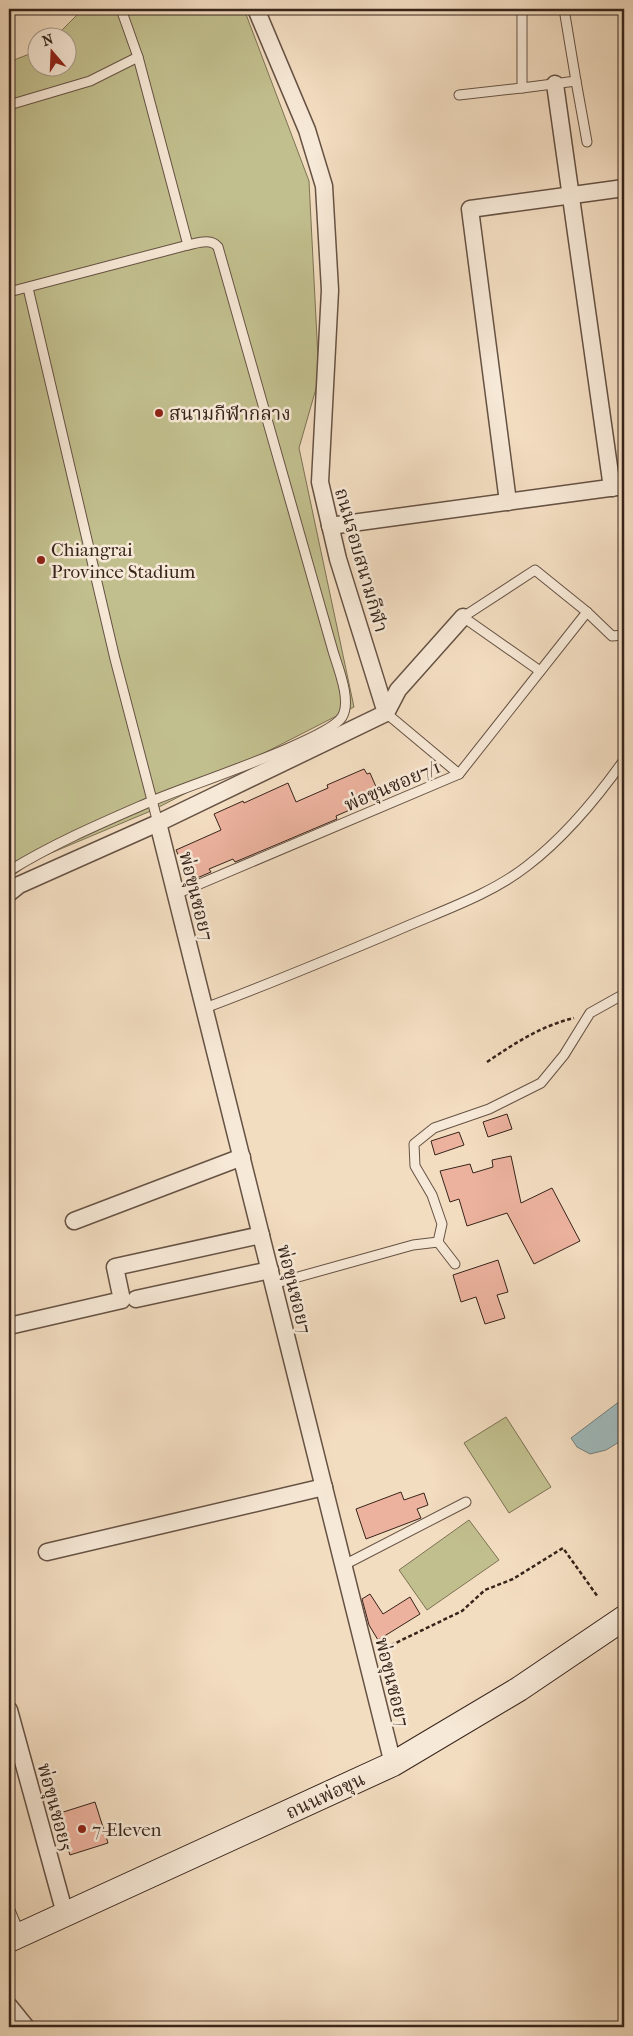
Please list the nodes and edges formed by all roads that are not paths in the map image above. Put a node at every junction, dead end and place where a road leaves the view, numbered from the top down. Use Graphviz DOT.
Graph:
graph roads {
  1 [pos="121,9"];
  2 [pos="256,9"];
  3 [pos="522,9"];
  4 [pos="564,9"];
  5 [pos="138,57"];
  6 [pos="576,81"];
  7 [pos="555,84"];
  8 [pos="522,88"];
  9 [pos="459,95"];
  10 [pos="9,105"];
  11 [pos="587,142"];
  12 [pos="624,188"];
  13 [pos="572,195"];
  14 [pos="188,245"];
  15 [pos="28,288"];
  16 [pos="9,292"];
  17 [pos="618,487"];
  18 [pos="508,502"];
  19 [pos="330,526"];
  20 [pos="587,612"];
  21 [pos="463,617"];
  22 [pos="624,635"];
  23 [pos="540,671"];
  24 [pos="386,713"];
  25 [pos="624,760"];
  26 [pos="459,774"];
  27 [pos="154,800"];
  28 [pos="158,823"];
  29 [pos="9,871"];
  30 [pos="9,893"];
  31 [pos="176,894"];
  32 [pos="624,994"];
  33 [pos="205,1008"];
  34 [pos="242,1157"];
  35 [pos="74,1221"];
  36 [pos="261,1235"];
  37 [pos="438,1242"];
  38 [pos="455,1264"];
  39 [pos="272,1277"];
  40 [pos="136,1299"];
  41 [pos="9,1326"];
  42 [pos="324,1486"];
  43 [pos="466,1502"];
  44 [pos="47,1552"];
  45 [pos="344,1565"];
  46 [pos="624,1618"];
  47 [pos="9,1710"];
  48 [pos="393,1764"];
  49 [pos="9,1908"];
  50 [pos="65,1914"];
  51 [pos="15,1937"];
  52 [pos="9,2006"];
  53 [pos="26,2027"];
  1 -- 5 [label="lane"];
  2 -- 19 [label="street, ถนนรอบสนามกีฬา"];
  3 -- 8 [label="lane"];
  4 -- 6 [label="lane"];
  5 -- 10 [label="lane"];
  5 -- 14 [label="lane"];
  6 -- 7 [label="lane"];
  6 -- 11 [label="lane"];
  7 -- 8 [label="lane"];
  7 -- 13 [label="street"];
  8 -- 9 [label="lane"];
  12 -- 13 [label="street"];
  13 -- 17 [label="street"];
  13 -- 18 [label="street"];
  14 -- 15 [label="lane"];
  14 -- 27 [label="lane"];
  15 -- 16 [label="lane"];
  15 -- 27 [label="lane"];
  17 -- 18 [label="street"];
  18 -- 19 [label="street"];
  19 -- 24 [label="street, ถนนรอบสนามกีฬา"];
  20 -- 21 [label="lane"];
  20 -- 22 [label="lane"];
  20 -- 23 [label="lane, พ่อขุนซอย7/1"];
  21 -- 23 [label="lane"];
  21 -- 24 [label="street"];
  23 -- 26 [label="lane, พ่อขุนซอย7/1"];
  24 -- 26 [label="lane"];
  24 -- 28 [label="street"];
  25 -- 33 [label="lane"];
  26 -- 31 [label="lane, พ่อขุนซอย7/1"];
  27 -- 28 [label="lane"];
  27 -- 29 [label="lane"];
  28 -- 30 [label="street"];
  28 -- 31 [label="street, พ่อขุนซอย7"];
  31 -- 33 [label="street, พ่อขุนซอย7"];
  32 -- 37 [label="lane"];
  33 -- 34 [label="street, พ่อขุนซอย7"];
  34 -- 35 [label="street"];
  34 -- 36 [label="street, พ่อขุนซอย7"];
  36 -- 39 [label="street, พ่อขุนซอย7"];
  36 -- 41 [label="street"];
  37 -- 38 [label="lane"];
  37 -- 39 [label="lane"];
  39 -- 40 [label="street"];
  39 -- 42 [label="street, พ่อขุนซอย7"];
  42 -- 44 [label="street"];
  42 -- 45 [label="street, พ่อขุนซอย7"];
  43 -- 45 [label="lane"];
  45 -- 48 [label="street, พ่อขุนซอย7"];
  46 -- 48 [label="main road, ถนนพ่อขุน"];
  47 -- 50 [label="street, พ่อขุนซอย5"];
  48 -- 50 [label="main road, ถนนพ่อขุน"];
  49 -- 51 [label="lane"];
  50 -- 51 [label="main road, ถนนพ่อขุน"];
  52 -- 53 [label="street"];
}
